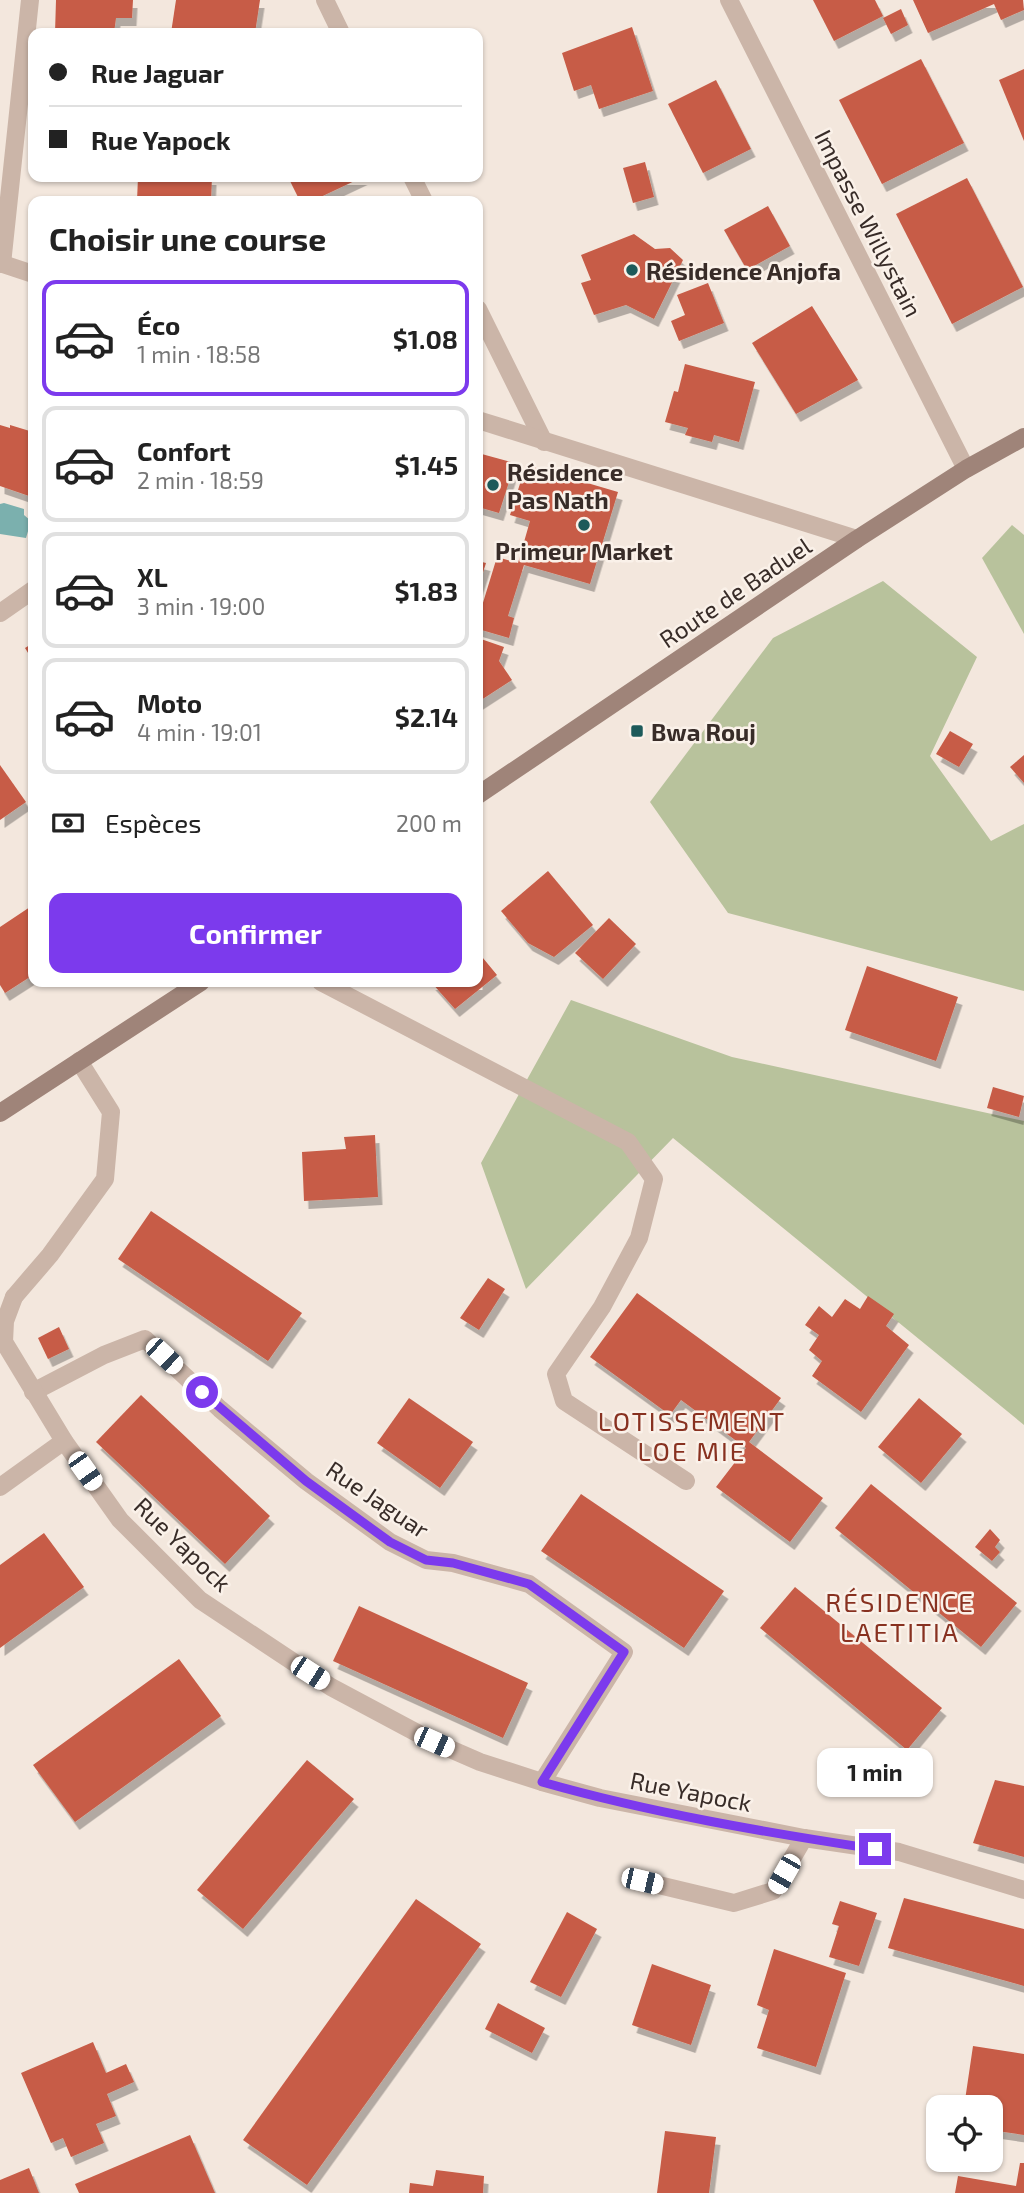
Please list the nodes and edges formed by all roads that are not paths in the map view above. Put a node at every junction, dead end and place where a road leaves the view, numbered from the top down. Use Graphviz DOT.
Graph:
graph roads {
  1 [pos="30,0"];
  2 [pos="325,0"];
  3 [pos="729,0"];
  4 [pos="339,28"];
  5 [pos="1,264"];
  6 [pos="28,272"];
  7 [pos="483,319"];
  8 [pos="483,422"];
  9 [pos="1024,437"];
  10 [pos="544,442"];
  11 [pos="966,469"];
  12 [pos="856,539"];
  13 [pos="28,593"];
  14 [pos="0,613"];
  15 [pos="483,792"];
  16 [pos="193,987"];
  17 [pos="331,987"];
  18 [pos="79,1061"];
  19 [pos="0,1113"];
  20 [pos="33,1392"];
  21 [pos="64,1441"];
  22 [pos="686,1481"];
  23 [pos="0,1487"];
  24 [pos="542,1782"];
  25 [pos="804,1838"];
  26 [pos="642,1881"];
  27 [pos="1024,1890"];
  1 -- 5 [label="street"];
  2 -- 4 [label="street"];
  3 -- 11 [label="street, Impasse Willystain"];
  5 -- 6 [label="street"];
  7 -- 10 [label="street"];
  8 -- 10 [label="street"];
  9 -- 11 [label="main road, Route de Baduel"];
  10 -- 12 [label="street"];
  11 -- 12 [label="main road, Route de Baduel"];
  12 -- 15 [label="main road, Route de Baduel"];
  13 -- 14 [label="street"];
  16 -- 18 [label="main road"];
  17 -- 22 [label="street"];
  18 -- 19 [label="main road"];
  18 -- 20 [label="street, Rue Yapock"];
  20 -- 21 [label="street, Rue Yapock"];
  20 -- 24 [label="street, Rue Jaguar"];
  21 -- 23 [label="street"];
  21 -- 24 [label="street, Rue Yapock"];
  24 -- 25 [label="street, Rue Yapock"];
  25 -- 26 [label="street"];
  25 -- 27 [label="street, Rue Yapock"];
}
